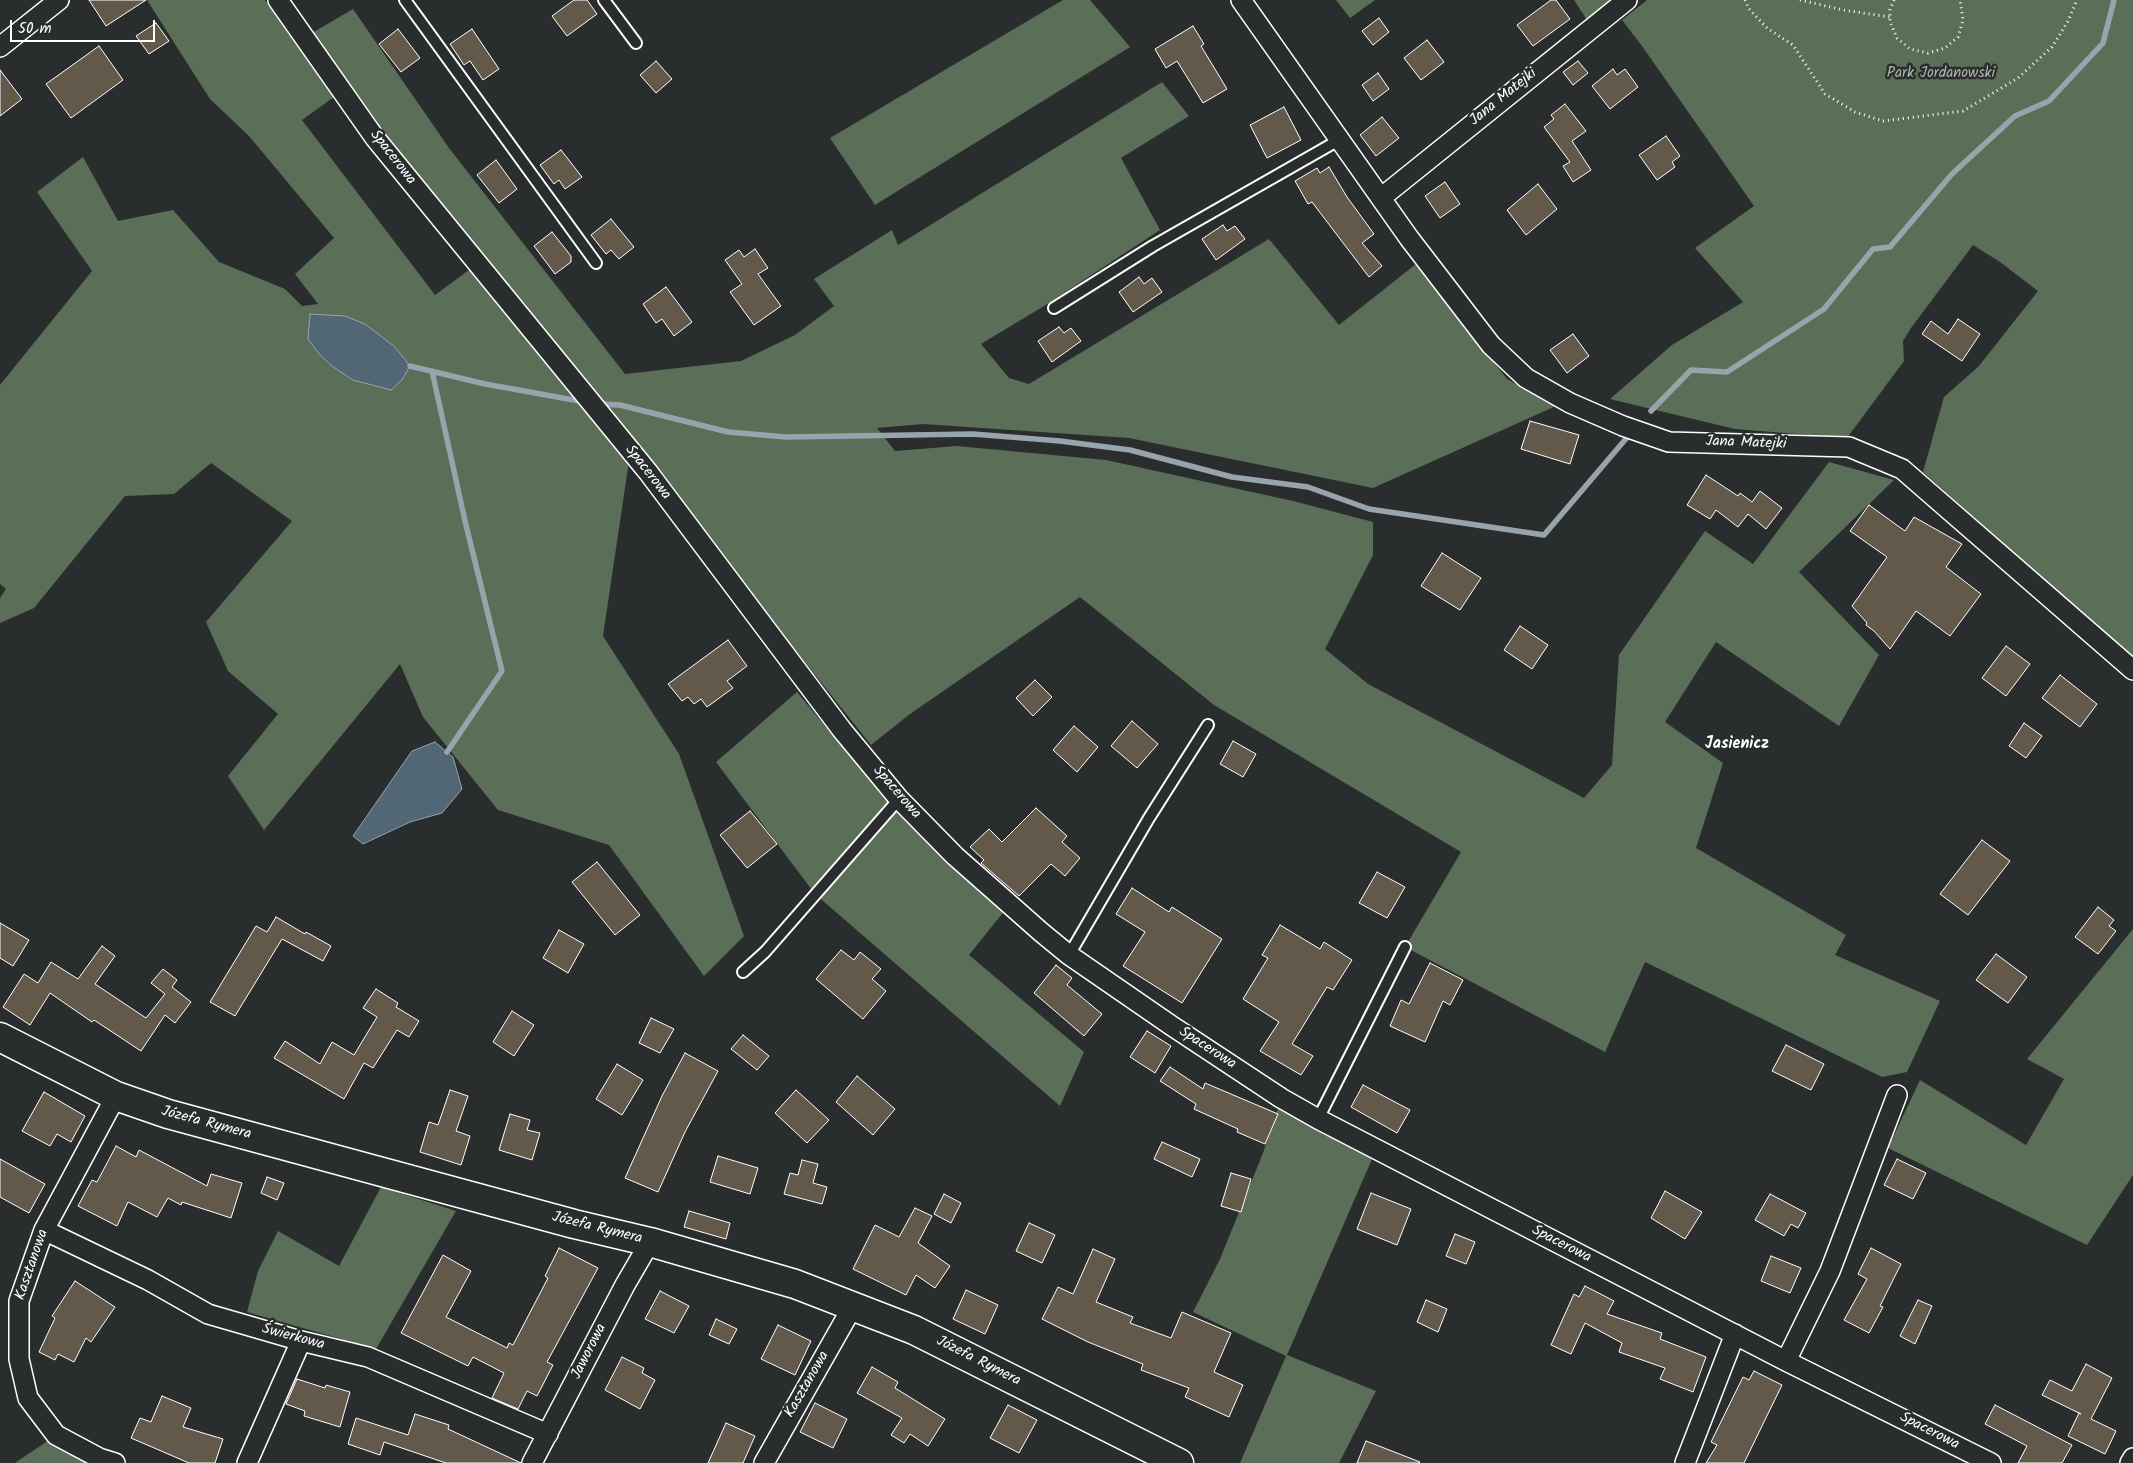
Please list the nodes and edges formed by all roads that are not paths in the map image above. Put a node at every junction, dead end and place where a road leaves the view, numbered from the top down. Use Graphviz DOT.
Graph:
graph roads {
  1 [pos="59,0"];
  2 [pos="278,0"];
  3 [pos="405,0"];
  4 [pos="604,0"];
  5 [pos="1241,0"];
  6 [pos="1627,0"];
  7 [pos="636,43"];
  8 [pos="0,47"];
  9 [pos="1339,140"];
  10 [pos="1382,197"];
  11 [pos="596,263"];
  12 [pos="1054,308"];
  13 [pos="2133,670"];
  14 [pos="1208,725"];
  15 [pos="899,799"];
  16 [pos="1405,947"];
  17 [pos="1069,955"];
  18 [pos="743,972"];
  19 [pos="0,1037"];
  20 [pos="1897,1095"];
  21 [pos="116,1096"];
  22 [pos="1318,1119"];
  23 [pos="44,1230"];
  24 [pos="650,1242"];
  25 [pos="853,1306"];
  26 [pos="1735,1334"];
  27 [pos="301,1341"];
  28 [pos="1786,1361"];
  29 [pos="548,1434"];
  30 [pos="2133,1458"];
  31 [pos="115,1463"];
  32 [pos="247,1463"];
  33 [pos="532,1463"];
  34 [pos="764,1463"];
  35 [pos="1179,1463"];
  36 [pos="1685,1463"];
  37 [pos="1991,1463"];
  38 [pos="2130,1463"];
  1 -- 8 [label="street"];
  2 -- 15 [label="street, Spacerowa"];
  3 -- 11 [label="lane"];
  4 -- 7 [label="lane"];
  5 -- 9 [label="street, Jana Matejki"];
  6 -- 10 [label="street, Jana Matejki"];
  9 -- 10 [label="street, Jana Matejki"];
  9 -- 12 [label="lane"];
  10 -- 13 [label="street, Jana Matejki"];
  14 -- 17 [label="lane"];
  15 -- 17 [label="street, Spacerowa"];
  15 -- 18 [label="lane"];
  16 -- 22 [label="lane"];
  17 -- 22 [label="street, Spacerowa"];
  19 -- 21 [label="street, Józefa Rymera"];
  20 -- 28 [label="street"];
  21 -- 23 [label="street, Kasztanowa"];
  21 -- 24 [label="street, Józefa Rymera"];
  22 -- 26 [label="street, Spacerowa"];
  23 -- 27 [label="street, Świerkowa"];
  23 -- 31 [label="street, Kasztanowa"];
  24 -- 25 [label="street, Józefa Rymera"];
  24 -- 29 [label="street, Jaworowa"];
  25 -- 34 [label="street, Kasztanowa"];
  25 -- 35 [label="street, Józefa Rymera"];
  26 -- 28 [label="street, Spacerowa"];
  26 -- 36 [label="street"];
  27 -- 29 [label="street, Świerkowa"];
  27 -- 32 [label="street"];
  28 -- 37 [label="street, Spacerowa"];
  29 -- 33 [label="street, Jaworowa"];
  30 -- 38 [label="street"];
}
